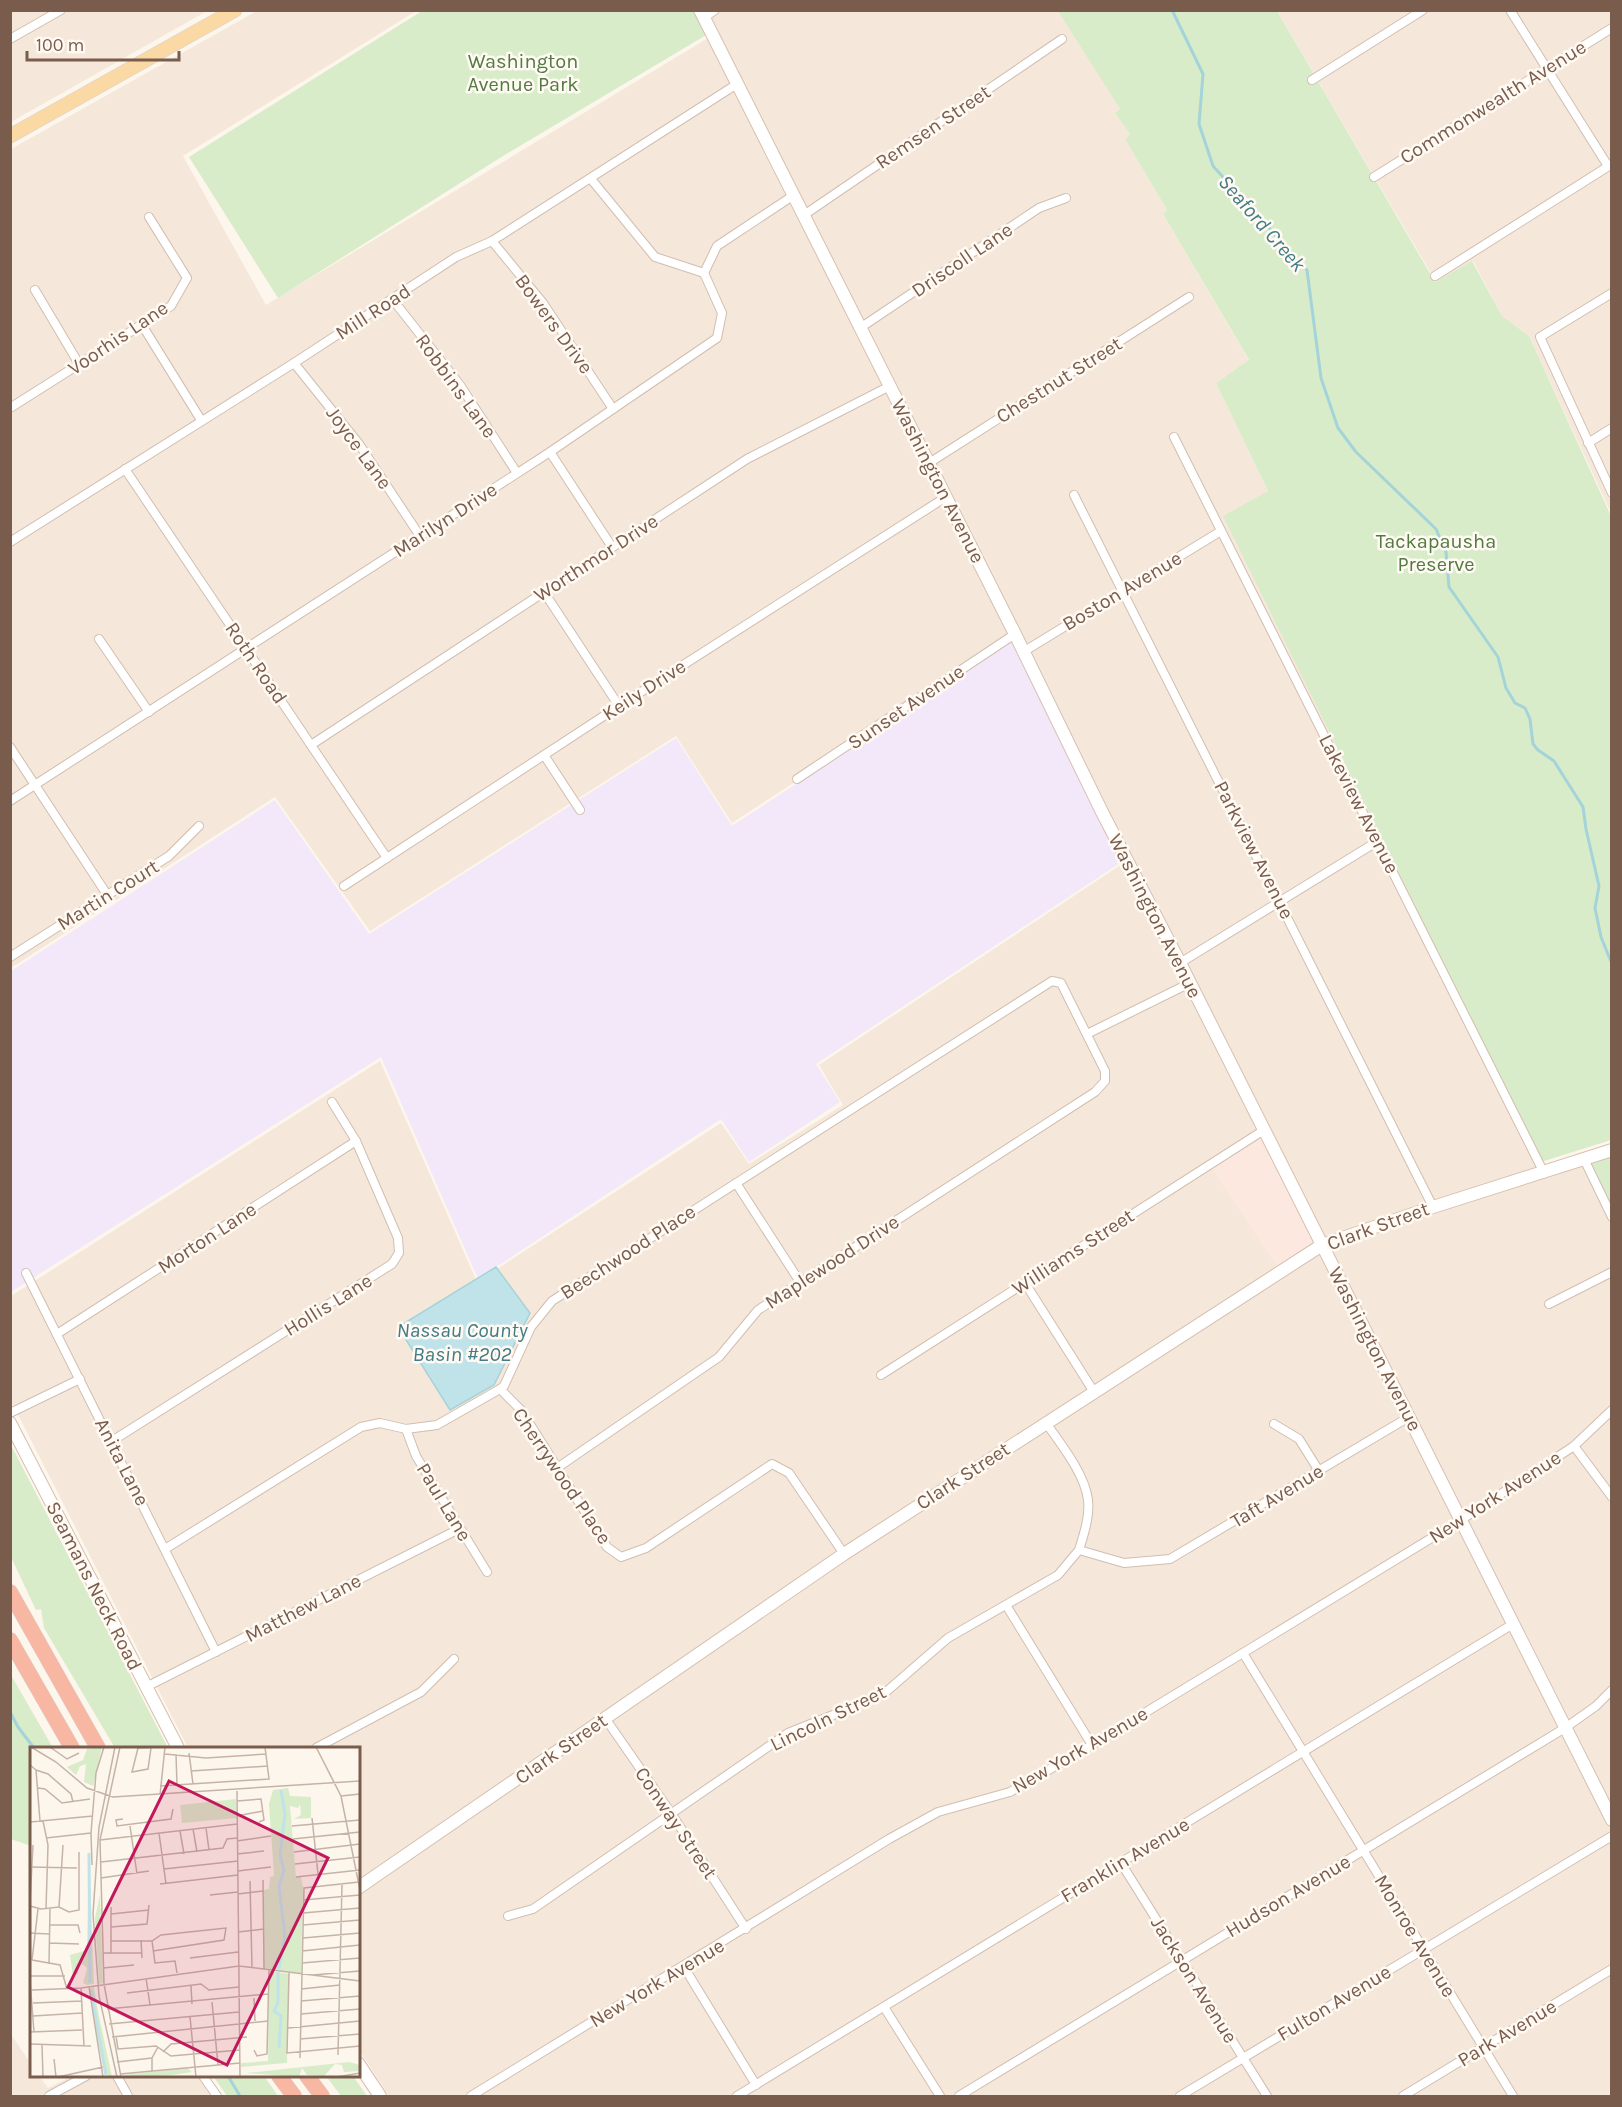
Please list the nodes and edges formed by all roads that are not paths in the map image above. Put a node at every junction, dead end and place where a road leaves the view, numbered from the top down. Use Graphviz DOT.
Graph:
graph roads {
  1 [pos="61,10"];
  2 [pos="235,10"];
  3 [pos="716,10"];
  4 [pos="1423,10"];
  5 [pos="1510,10"];
  6 [pos="702,14"];
  7 [pos="1611,28"];
  8 [pos="10,39"];
  9 [pos="1062,39"];
  10 [pos="1546,68"];
  11 [pos="1312,80"];
  12 [pos="737,84"];
  13 [pos="10,136"];
  14 [pos="1610,165"];
  15 [pos="1374,177"];
  16 [pos="591,179"];
  17 [pos="794,195"];
  18 [pos="1066,198"];
  19 [pos="804,215"];
  20 [pos="149,217"];
  21 [pos="492,241"];
  22 [pos="704,273"];
  23 [pos="1436,276"];
  24 [pos="35,290"];
  25 [pos="1611,293"];
  26 [pos="1189,297"];
  27 [pos="393,300"];
  28 [pos="142,325"];
  29 [pos="860,328"];
  30 [pos="294,363"];
  31 [pos="79,364"];
  32 [pos="890,386"];
  33 [pos="10,408"];
  34 [pos="613,409"];
  35 [pos="201,420"];
  36 [pos="1611,428"];
  37 [pos="1174,437"];
  38 [pos="1588,442"];
  39 [pos="550,452"];
  40 [pos="929,463"];
  41 [pos="125,469"];
  42 [pos="517,473"];
  43 [pos="1611,493"];
  44 [pos="1074,495"];
  45 [pos="946,497"];
  46 [pos="1221,531"];
  47 [pos="420,536"];
  48 [pos="10,542"];
  49 [pos="612,547"];
  50 [pos="1122,591"];
  51 [pos="544,592"];
  52 [pos="1015,634"];
  53 [pos="99,639"];
  54 [pos="246,649"];
  55 [pos="1023,652"];
  56 [pos="619,706"];
  57 [pos="149,712"];
  58 [pos="311,745"];
  59 [pos="10,747"];
  60 [pos="544,755"];
  61 [pos="797,779"];
  62 [pos="36,786"];
  63 [pos="10,801"];
  64 [pos="580,810"];
  65 [pos="199,826"];
  66 [pos="1378,841"];
  67 [pos="387,858"];
  68 [pos="345,886"];
  69 [pos="108,896"];
  70 [pos="1279,902"];
  71 [pos="10,957"];
  72 [pos="1180,963"];
  73 [pos="1190,983"];
  74 [pos="1087,1034"];
  75 [pos="332,1102"];
  76 [pos="1264,1130"];
  77 [pos="356,1141"];
  78 [pos="1611,1150"];
  79 [pos="1584,1159"];
  80 [pos="1543,1171"];
  81 [pos="736,1183"];
  82 [pos="1433,1206"];
  83 [pos="1611,1217"];
  84 [pos="1322,1245"];
  85 [pos="1611,1272"];
  86 [pos="26,1273"];
  87 [pos="800,1282"];
  88 [pos="1025,1283"];
  89 [pos="1549,1304"];
  90 [pos="57,1334"];
  91 [pos="881,1375"];
  92 [pos="80,1379"];
  93 [pos="500,1389"];
  94 [pos="1094,1392"];
  95 [pos="1611,1410"];
  96 [pos="10,1413"];
  97 [pos="1409,1417"];
  98 [pos="10,1423"];
  99 [pos="1046,1423"];
  100 [pos="1274,1424"];
  101 [pos="406,1429"];
  102 [pos="112,1441"];
  103 [pos="1575,1446"];
  104 [pos="557,1468"];
  105 [pos="1319,1471"];
  106 [pos="1611,1497"];
  107 [pos="1461,1520"];
  108 [pos="459,1529"];
  109 [pos="165,1549"];
  110 [pos="1079,1550"];
  111 [pos="844,1554"];
  112 [pos="487,1572"];
  113 [pos="10,1592"];
  114 [pos="1006,1605"];
  115 [pos="1513,1624"];
  116 [pos="10,1640"];
  117 [pos="216,1652"];
  118 [pos="1243,1653"];
  119 [pos="454,1659"];
  120 [pos="146,1687"];
  121 [pos="1611,1690"];
  122 [pos="605,1718"];
  123 [pos="1565,1728"];
  124 [pos="1092,1745"];
  125 [pos="71,1747"];
  126 [pos="97,1747"];
  127 [pos="177,1747"];
  128 [pos="320,1747"];
  129 [pos="1303,1752"];
  130 [pos="671,1814"];
  131 [pos="1611,1820"];
  132 [pos="1611,1836"];
  133 [pos="1363,1850"];
  134 [pos="1121,1863"];
  135 [pos="360,1887"];
  136 [pos="508,1916"];
  137 [pos="746,1929"];
  138 [pos="1423,1949"];
  139 [pos="1182,1960"];
  140 [pos="684,1967"];
  141 [pos="1611,1970"];
  142 [pos="884,2007"];
  143 [pos="1483,2048"];
  144 [pos="1243,2058"];
  145 [pos="360,2066"];
  146 [pos="84,2077"];
  147 [pos="118,2077"];
  148 [pos="204,2077"];
  149 [pos="280,2077"];
  150 [pos="308,2077"];
  151 [pos="756,2085"];
  152 [pos="49,2097"];
  153 [pos="128,2097"];
  154 [pos="218,2097"];
  155 [pos="294,2097"];
  156 [pos="322,2097"];
  157 [pos="380,2097"];
  158 [pos="471,2097"];
  159 [pos="737,2097"];
  160 [pos="940,2097"];
  161 [pos="959,2097"];
  162 [pos="1180,2097"];
  163 [pos="1267,2097"];
  164 [pos="1403,2097"];
  165 [pos="1513,2097"];
  1 -- 8 [label="street"];
  2 -- 13 [label="main road"];
  3 -- 6 [label="street"];
  4 -- 11 [label="street"];
  5 -- 10 [label="street"];
  6 -- 12 [label="street, Washington Avenue"];
  7 -- 10 [label="street, Commonwealth Avenue"];
  9 -- 19 [label="street, Remsen Street"];
  10 -- 14 [label="street"];
  10 -- 15 [label="street, Commonwealth Avenue"];
  12 -- 16 [label="street, Mill Road"];
  12 -- 17 [label="street, Washington Avenue"];
  14 -- 23 [label="street"];
  16 -- 21 [label="street, Mill Road"];
  16 -- 22 [label="street"];
  17 -- 19 [label="street, Washington Avenue"];
  17 -- 22 [label="street"];
  18 -- 29 [label="street, Driscoll Lane"];
  19 -- 29 [label="street, Washington Avenue"];
  20 -- 28 [label="street, Voorhis Lane"];
  21 -- 27 [label="street, Mill Road"];
  21 -- 34 [label="street, Bowers Drive"];
  22 -- 34 [label="street, Marilyn Drive"];
  24 -- 31 [label="street"];
  25 -- 38 [label="street"];
  26 -- 40 [label="street, Chestnut Street"];
  27 -- 30 [label="street, Mill Road"];
  27 -- 42 [label="street, Robbins Lane"];
  28 -- 31 [label="street, Voorhis Lane"];
  28 -- 35 [label="street"];
  29 -- 32 [label="street, Washington Avenue"];
  30 -- 35 [label="street, Mill Road"];
  30 -- 47 [label="street, Joyce Lane"];
  31 -- 33 [label="street, Voorhis Lane"];
  32 -- 40 [label="street, Washington Avenue"];
  32 -- 49 [label="street, Worthmor Drive"];
  34 -- 39 [label="street, Marilyn Drive"];
  35 -- 41 [label="street, Mill Road"];
  36 -- 38 [label="street"];
  37 -- 46 [label="street, Lakeview Avenue"];
  38 -- 43 [label="street"];
  39 -- 42 [label="street, Marilyn Drive"];
  39 -- 49 [label="street"];
  40 -- 45 [label="street, Washington Avenue"];
  41 -- 48 [label="street, Mill Road"];
  41 -- 54 [label="street, Roth Road"];
  42 -- 47 [label="street, Marilyn Drive"];
  44 -- 50 [label="street, Parkview Avenue"];
  45 -- 52 [label="street, Washington Avenue"];
  45 -- 56 [label="street, Keily Drive"];
  46 -- 50 [label="street, Boston Avenue"];
  46 -- 66 [label="street, Lakeview Avenue"];
  47 -- 54 [label="street, Marilyn Drive"];
  49 -- 51 [label="street, Worthmor Drive"];
  50 -- 55 [label="street, Boston Avenue"];
  50 -- 70 [label="street, Parkview Avenue"];
  51 -- 56 [label="street"];
  51 -- 58 [label="street, Worthmor Drive"];
  52 -- 55 [label="street, Washington Avenue"];
  52 -- 61 [label="street, Sunset Avenue"];
  53 -- 57 [label="street"];
  54 -- 57 [label="street, Marilyn Drive"];
  54 -- 58 [label="street, Roth Road"];
  55 -- 72 [label="street, Washington Avenue"];
  56 -- 60 [label="street, Keily Drive"];
  57 -- 62 [label="street, Marilyn Drive"];
  58 -- 67 [label="street, Roth Road"];
  59 -- 62 [label="street"];
  60 -- 64 [label="street"];
  60 -- 67 [label="street, Keily Drive"];
  62 -- 63 [label="street, Marilyn Drive"];
  62 -- 69 [label="street"];
  65 -- 69 [label="street, Martin Court"];
  66 -- 70 [label="street"];
  66 -- 80 [label="street, Lakeview Avenue"];
  67 -- 68 [label="street, Keily Drive"];
  69 -- 71 [label="street, Martin Court"];
  70 -- 72 [label="street"];
  70 -- 82 [label="street, Parkview Avenue"];
  72 -- 73 [label="street, Washington Avenue"];
  73 -- 74 [label="street"];
  73 -- 76 [label="street, Washington Avenue"];
  74 -- 81 [label="street, Beechwood Place"];
  74 -- 87 [label="street, Maplewood Drive"];
  75 -- 77 [label="street, Hollis Lane"];
  76 -- 84 [label="street, Washington Avenue"];
  76 -- 88 [label="street, Williams Street"];
  77 -- 90 [label="street, Morton Lane"];
  77 -- 102 [label="street, Hollis Lane"];
  78 -- 79 [label="street, Clark Street"];
  79 -- 80 [label="street, Clark Street"];
  79 -- 83 [label="street"];
  80 -- 82 [label="street, Clark Street"];
  81 -- 87 [label="street"];
  81 -- 93 [label="street, Beechwood Place"];
  82 -- 84 [label="street, Clark Street"];
  84 -- 94 [label="street, Clark Street"];
  84 -- 97 [label="street, Washington Avenue"];
  85 -- 89 [label="street"];
  86 -- 90 [label="street, Anita Lane"];
  87 -- 104 [label="street, Maplewood Drive"];
  88 -- 91 [label="street, Williams Street"];
  88 -- 94 [label="street"];
  90 -- 92 [label="street, Anita Lane"];
  92 -- 96 [label="street"];
  92 -- 102 [label="street, Anita Lane"];
  93 -- 101 [label="street"];
  93 -- 104 [label="street, Cherrywood Place"];
  94 -- 99 [label="street, Clark Street"];
  95 -- 103 [label="street, New York Avenue"];
  97 -- 105 [label="street, Taft Avenue"];
  97 -- 107 [label="street, Washington Avenue"];
  98 -- 120 [label="street, Seamans Neck Road"];
  99 -- 110 [label="street, Lincoln Street"];
  99 -- 111 [label="street, Clark Street"];
  100 -- 105 [label="street"];
  101 -- 108 [label="street, Paul Lane"];
  101 -- 109 [label="street"];
  102 -- 109 [label="street, Anita Lane"];
  103 -- 106 [label="street"];
  103 -- 107 [label="street, New York Avenue"];
  104 -- 111 [label="street, Cherrywood Place"];
  105 -- 110 [label="street, Taft Avenue"];
  107 -- 115 [label="street, Washington Avenue"];
  107 -- 118 [label="street, New York Avenue"];
  108 -- 112 [label="street, Paul Lane"];
  108 -- 117 [label="street, Matthew Lane"];
  109 -- 117 [label="street, Anita Lane"];
  110 -- 114 [label="street, Lincoln Street"];
  111 -- 122 [label="street, Clark Street"];
  113 -- 126 [label="highway"];
  114 -- 124 [label="street"];
  114 -- 130 [label="street, Lincoln Street"];
  115 -- 123 [label="street, Washington Avenue"];
  115 -- 129 [label="street, Franklin Avenue"];
  116 -- 125 [label="highway"];
  117 -- 120 [label="street, Matthew Lane"];
  118 -- 124 [label="street, New York Avenue"];
  118 -- 129 [label="street, Monroe Avenue"];
  119 -- 128 [label="street"];
  120 -- 127 [label="street, Seamans Neck Road"];
  121 -- 123 [label="street, Hudson Avenue"];
  122 -- 130 [label="street, Conway Street"];
  122 -- 135 [label="street, Clark Street"];
  123 -- 131 [label="street, Washington Avenue"];
  123 -- 133 [label="street, Hudson Avenue"];
  124 -- 137 [label="street, New York Avenue"];
  129 -- 133 [label="street, Monroe Avenue"];
  129 -- 134 [label="street, Franklin Avenue"];
  130 -- 136 [label="street, Lincoln Street"];
  130 -- 137 [label="street, Conway Street"];
  132 -- 138 [label="street, Fulton Avenue"];
  133 -- 138 [label="street, Monroe Avenue"];
  133 -- 139 [label="street, Hudson Avenue"];
  134 -- 139 [label="street, Jackson Avenue"];
  134 -- 142 [label="street, Franklin Avenue"];
  137 -- 140 [label="street, New York Avenue"];
  138 -- 143 [label="street, Monroe Avenue"];
  138 -- 144 [label="street, Fulton Avenue"];
  139 -- 144 [label="street, Jackson Avenue"];
  139 -- 161 [label="street, Hudson Avenue"];
  140 -- 151 [label="street"];
  140 -- 158 [label="street, New York Avenue"];
  141 -- 143 [label="street, Park Avenue"];
  142 -- 151 [label="street, Franklin Avenue"];
  142 -- 160 [label="street"];
  143 -- 164 [label="street, Park Avenue"];
  143 -- 165 [label="street, Monroe Avenue"];
  144 -- 162 [label="street, Fulton Avenue"];
  144 -- 163 [label="street, Jackson Avenue"];
  145 -- 157 [label="street"];
  146 -- 152 [label="street"];
  147 -- 153 [label="street"];
  148 -- 154 [label="street"];
  149 -- 155 [label="highway"];
  150 -- 156 [label="highway"];
  151 -- 159 [label="street, Franklin Avenue"];
}
